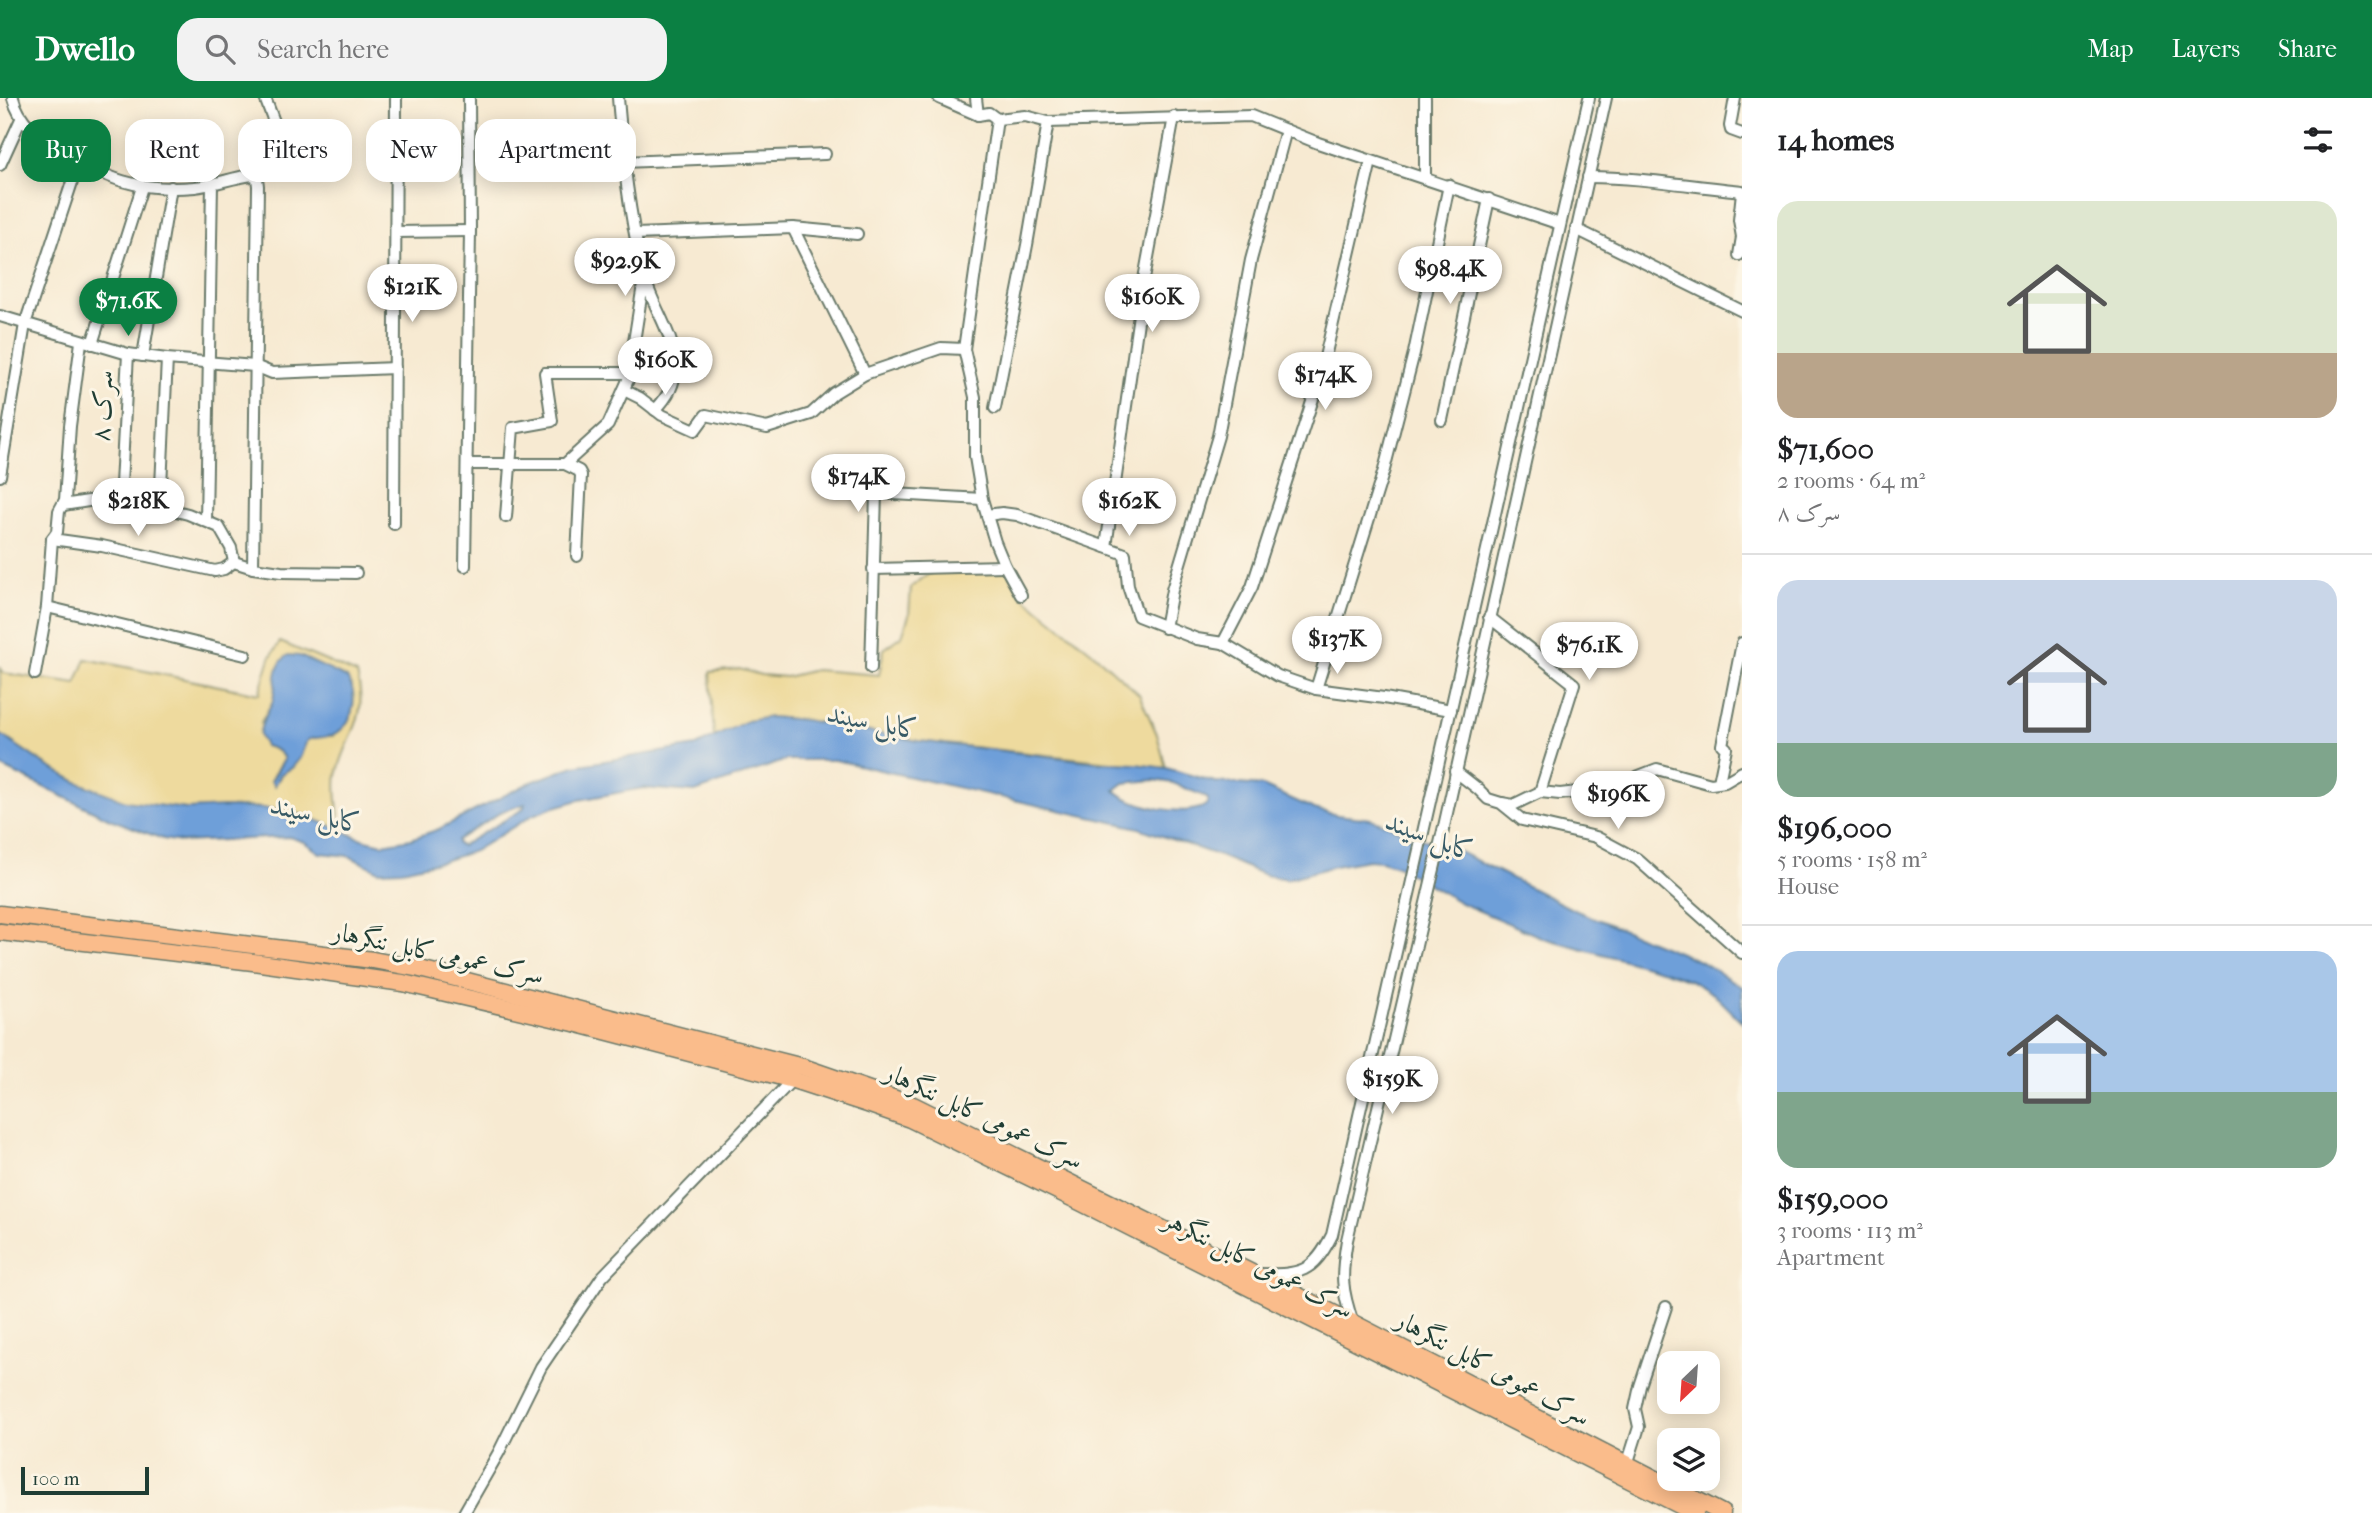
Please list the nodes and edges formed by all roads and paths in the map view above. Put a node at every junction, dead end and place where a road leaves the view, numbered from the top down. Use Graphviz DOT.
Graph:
graph roads {
  1 [pos="13,98"];
  2 [pos="264,98"];
  3 [pos="396,98"];
  4 [pos="469,98"];
  5 [pos="618,98"];
  6 [pos="939,98"];
  7 [pos="976,98"];
  8 [pos="1425,98"];
  9 [pos="1589,98"];
  10 [pos="1606,98"];
  11 [pos="1735,98"];
  12 [pos="978,115"];
  13 [pos="1174,117"];
  14 [pos="21,118"];
  15 [pos="273,119"];
  16 [pos="620,119"];
  17 [pos="997,119"];
  18 [pos="1048,122"];
  19 [pos="1286,130"];
  20 [pos="1742,134"];
  21 [pos="825,155"];
  22 [pos="1371,161"];
  23 [pos="636,162"];
  24 [pos="0,165"];
  25 [pos="238,176"];
  26 [pos="1588,177"];
  27 [pos="111,178"];
  28 [pos="1425,178"];
  29 [pos="72,182"];
  30 [pos="258,182"];
  31 [pos="627,182"];
  32 [pos="212,184"];
  33 [pos="1449,185"];
  34 [pos="142,187"];
  35 [pos="171,187"];
  36 [pos="1742,191"];
  37 [pos="1489,199"];
  38 [pos="1560,224"];
  39 [pos="793,228"];
  40 [pos="1576,229"];
  41 [pos="470,231"];
  42 [pos="396,232"];
  43 [pos="636,234"];
  44 [pos="857,234"];
  45 [pos="1739,255"];
  46 [pos="644,278"];
  47 [pos="1742,311"];
  48 [pos="0,316"];
  49 [pos="25,324"];
  50 [pos="87,343"];
  51 [pos="964,349"];
  52 [pos="128,354"];
  53 [pos="143,356"];
  54 [pos="167,359"];
  55 [pos="209,362"];
  56 [pos="255,366"];
  57 [pos="395,368"];
  58 [pos="630,373"];
  59 [pos="865,374"];
  60 [pos="624,390"];
  61 [pos="995,408"];
  62 [pos="656,410"];
  63 [pos="1442,420"];
  64 [pos="467,464"];
  65 [pos="511,464"];
  66 [pos="565,464"];
  67 [pos="0,476"];
  68 [pos="982,499"];
  69 [pos="120,503"];
  70 [pos="62,505"];
  71 [pos="160,507"];
  72 [pos="987,515"];
  73 [pos="506,517"];
  74 [pos="206,521"];
  75 [pos="394,524"];
  76 [pos="1490,538"];
  77 [pos="52,539"];
  78 [pos="1506,542"];
  79 [pos="1106,547"];
  80 [pos="577,556"];
  81 [pos="234,562"];
  82 [pos="465,566"];
  83 [pos="1005,566"];
  84 [pos="253,568"];
  85 [pos="873,569"];
  86 [pos="356,573"];
  87 [pos="1021,595"];
  88 [pos="47,607"];
  89 [pos="1489,617"];
  90 [pos="1165,628"];
  91 [pos="1223,643"];
  92 [pos="1742,643"];
  93 [pos="246,655"];
  94 [pos="871,668"];
  95 [pos="35,674"];
  96 [pos="1316,690"];
  97 [pos="1451,710"];
  98 [pos="1455,771"];
  99 [pos="1742,772"];
  100 [pos="1719,782"];
  101 [pos="1540,792"];
  102 [pos="1501,803"];
  103 [pos="0,914"];
  104 [pos="0,932"];
  105 [pos="121,938"];
  106 [pos="1742,954"];
  107 [pos="798,1073"];
  108 [pos="1253,1274"];
  109 [pos="1666,1307"];
  110 [pos="1353,1323"];
  111 [pos="1626,1465"];
  112 [pos="464,1513"];
  113 [pos="1695,1513"];
  114 [pos="1722,1513"];
  1 -- 14 [label="street"];
  2 -- 15 [label="street"];
  3 -- 42 [label="street"];
  4 -- 41 [label="street"];
  5 -- 16 [label="street"];
  6 -- 12 [label="street"];
  7 -- 12 [label="street"];
  8 -- 28 [label="street"];
  9 -- 38 [label="street"];
  10 -- 26 [label="street"];
  11 -- 20 [label="street"];
  12 -- 17 [label="street"];
  13 -- 18 [label="street"];
  13 -- 19 [label="street"];
  13 -- 79 [label="street"];
  14 -- 24 [label="street"];
  17 -- 18 [label="street"];
  17 -- 51 [label="street"];
  18 -- 61 [label="street"];
  19 -- 22 [label="street"];
  19 -- 90 [label="street"];
  21 -- 23 [label="street"];
  22 -- 28 [label="street"];
  22 -- 91 [label="street"];
  25 -- 32 [label="street"];
  26 -- 36 [label="street"];
  26 -- 40 [label="street"];
  27 -- 34 [label="street"];
  28 -- 33 [label="street"];
  29 -- 49 [label="street"];
  30 -- 56 [label="street"];
  31 -- 43 [label="street"];
  32 -- 35 [label="street"];
  32 -- 55 [label="street"];
  33 -- 37 [label="street"];
  33 -- 96 [label="street"];
  34 -- 35 [label="street"];
  34 -- 50 [label="street"];
  35 -- 53 [label="street"];
  36 -- 45 [label="street"];
  37 -- 38 [label="street"];
  37 -- 63 [label="street"];
  38 -- 76 [label="street"];
  39 -- 43 [label="street"];
  39 -- 44 [label="street"];
  39 -- 59 [label="street"];
  40 -- 47 [label="street"];
  40 -- 78 [label="street"];
  41 -- 42 [label="street"];
  41 -- 64 [label="street"];
  42 -- 57 [label="street"];
  43 -- 46 [label="street"];
  46 -- 58 [label="street"];
  46 -- 62 [label="street"];
  48 -- 49 [label="street"];
  49 -- 50 [label="street"];
  49 -- 67 [label="street"];
  50 -- 52 [label="street"];
  50 -- 70 [label="street"];
  51 -- 59 [label="street"];
  51 -- 68 [label="street"];
  52 -- 53 [label="street"];
  52 -- 69 [label="street, سرک ۸"];
  53 -- 54 [label="street"];
  54 -- 55 [label="street"];
  54 -- 71 [label="street"];
  55 -- 56 [label="street"];
  55 -- 74 [label="street"];
  56 -- 57 [label="street"];
  56 -- 84 [label="street"];
  57 -- 75 [label="street"];
  58 -- 60 [label="street"];
  58 -- 65 [label="street"];
  59 -- 62 [label="street"];
  60 -- 62 [label="street"];
  60 -- 66 [label="street"];
  64 -- 65 [label="street"];
  64 -- 82 [label="street"];
  65 -- 66 [label="street"];
  65 -- 73 [label="street"];
  66 -- 80 [label="street"];
  68 -- 72 [label="street"];
  68 -- 85 [label="street"];
  69 -- 70 [label="street"];
  69 -- 71 [label="street"];
  70 -- 77 [label="street"];
  71 -- 74 [label="street"];
  72 -- 79 [label="street"];
  72 -- 83 [label="street"];
  74 -- 81 [label="street"];
  76 -- 78 [label="street"];
  76 -- 97 [label="street"];
  77 -- 81 [label="street"];
  77 -- 88 [label="street"];
  78 -- 89 [label="street"];
  79 -- 90 [label="street"];
  81 -- 84 [label="street"];
  83 -- 85 [label="street"];
  83 -- 87 [label="street"];
  84 -- 86 [label="street"];
  85 -- 94 [label="street"];
  88 -- 93 [label="street"];
  88 -- 95 [label="street"];
  89 -- 98 [label="street"];
  89 -- 101 [label="street"];
  90 -- 91 [label="street"];
  91 -- 96 [label="street"];
  92 -- 100 [label="street"];
  96 -- 97 [label="street"];
  97 -- 108 [label="street"];
  98 -- 102 [label="street"];
  98 -- 110 [label="street"];
  99 -- 100 [label="street"];
  100 -- 101 [label="street"];
  101 -- 102 [label="street"];
  102 -- 106 [label="street"];
  103 -- 105 [label="highway, سرک عمومی کابل ننگرهار"];
  104 -- 105 [label="highway, سرک عمومی کابل ننگرهار"];
  105 -- 107 [label="highway, سرک عمومی کابل ننگرهار"];
  107 -- 108 [label="highway, سرک عمومی کابل ننگرهار"];
  107 -- 112 [label="street"];
  107 -- 113 [label="highway, سرک عمومی کابل ننگرهر"];
  108 -- 110 [label="highway, سرک عمومی کابل ننگرهار"];
  109 -- 111 [label="street"];
  110 -- 111 [label="highway, سرک عمومی کابل ننگرهار"];
  111 -- 114 [label="highway, سرک عمومی کابل ننگرهار"];
}
